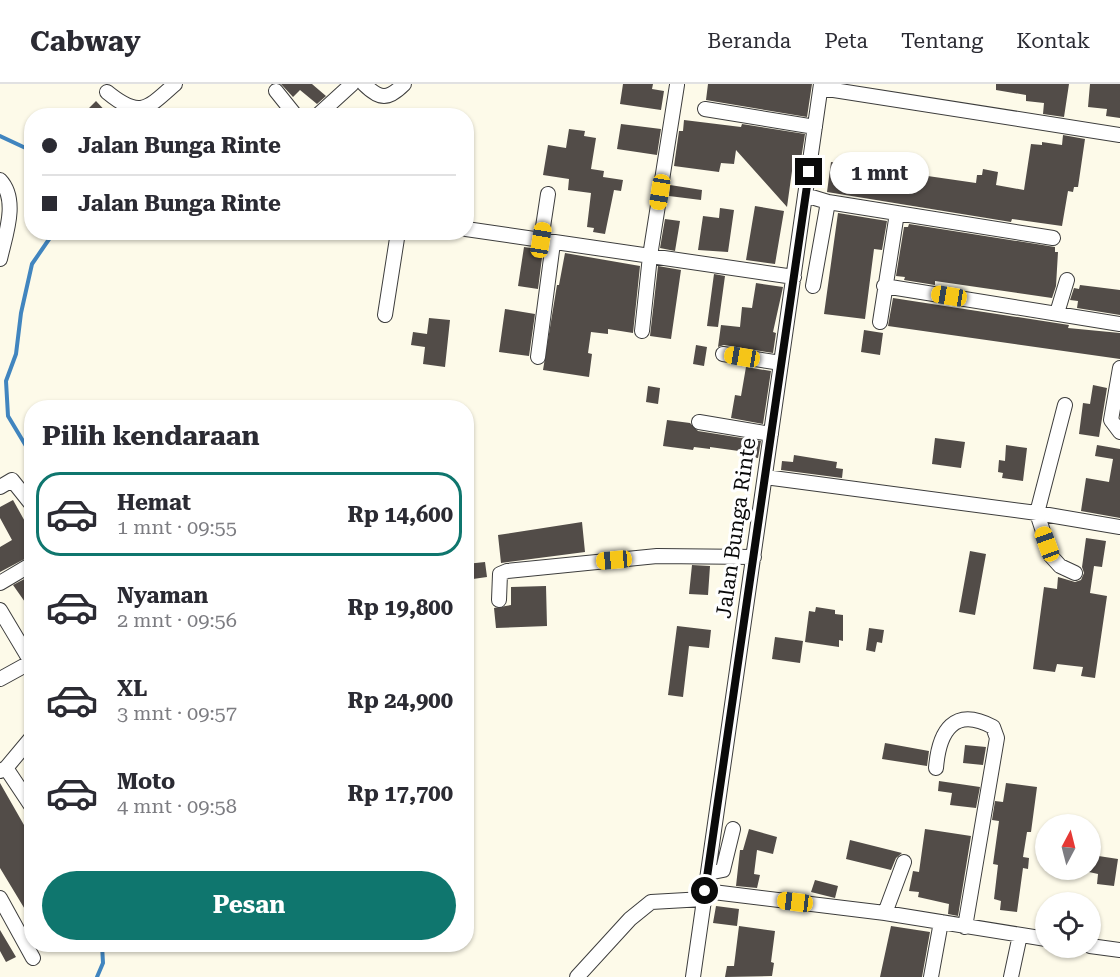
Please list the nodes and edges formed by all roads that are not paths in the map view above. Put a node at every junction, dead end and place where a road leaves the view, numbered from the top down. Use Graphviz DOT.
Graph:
graph roads {
  1 [pos="175,84"];
  2 [pos="352,84"];
  3 [pos="363,84"];
  4 [pos="404,84"];
  5 [pos="677,85"];
  6 [pos="821,86"];
  7 [pos="276,91"];
  8 [pos="107,92"];
  9 [pos="131,108"];
  10 [pos="144,108"];
  11 [pos="290,108"];
  12 [pos="326,108"];
  13 [pos="705,109"];
  14 [pos="815,127"];
  15 [pos="1120,135"];
  16 [pos="2,184"];
  17 [pos="548,194"];
  18 [pos="805,195"];
  19 [pos="828,202"];
  20 [pos="897,213"];
  21 [pos="474,230"];
  22 [pos="1053,238"];
  23 [pos="397,240"];
  24 [pos="547,241"];
  25 [pos="650,256"];
  26 [pos="0,259"];
  27 [pos="794,277"];
  28 [pos="1067,280"];
  29 [pos="813,286"];
  30 [pos="884,286"];
  31 [pos="1057,313"];
  32 [pos="384,315"];
  33 [pos="880,322"];
  34 [pos="1120,324"];
  35 [pos="642,331"];
  36 [pos="723,354"];
  37 [pos="538,357"];
  38 [pos="781,363"];
  39 [pos="1120,368"];
  40 [pos="1065,405"];
  41 [pos="699,422"];
  42 [pos="1120,432"];
  43 [pos="771,434"];
  44 [pos="765,477"];
  45 [pos="0,487"];
  46 [pos="24,495"];
  47 [pos="1037,513"];
  48 [pos="1120,527"];
  49 [pos="754,556"];
  50 [pos="24,569"];
  51 [pos="1075,573"];
  52 [pos="0,583"];
  53 [pos="499,600"];
  54 [pos="0,610"];
  55 [pos="24,650"];
  56 [pos="24,666"];
  57 [pos="0,679"];
  58 [pos="24,746"];
  59 [pos="936,768"];
  60 [pos="3,769"];
  61 [pos="24,797"];
  62 [pos="733,829"];
  63 [pos="904,862"];
  64 [pos="708,873"];
  65 [pos="705,895"];
  66 [pos="0,898"];
  67 [pos="885,913"];
  68 [pos="941,922"];
  69 [pos="965,927"];
  70 [pos="1020,935"];
  71 [pos="1035,937"];
  72 [pos="24,942"];
  73 [pos="1101,947"];
  74 [pos="1120,950"];
  75 [pos="30,952"];
  76 [pos="33,958"];
  77 [pos="577,977"];
  78 [pos="693,977"];
  79 [pos="931,977"];
  80 [pos="1011,977"];
  1 -- 10 [label="street"];
  2 -- 12 [label="street"];
  3 -- 4 [label="street"];
  5 -- 25 [label="street"];
  6 -- 14 [label="street, Jalan Bunga Rinte"];
  6 -- 15 [label="street"];
  7 -- 11 [label="street"];
  8 -- 9 [label="street"];
  13 -- 14 [label="street"];
  14 -- 18 [label="street, Jalan Bunga Rinte"];
  16 -- 26 [label="street"];
  17 -- 24 [label="street"];
  18 -- 19 [label="street"];
  18 -- 27 [label="street, Jalan Bunga Rinte"];
  19 -- 20 [label="street"];
  19 -- 29 [label="street"];
  20 -- 22 [label="street"];
  20 -- 30 [label="street"];
  21 -- 24 [label="street"];
  23 -- 32 [label="street"];
  24 -- 25 [label="street"];
  24 -- 37 [label="street"];
  25 -- 27 [label="street"];
  25 -- 35 [label="street"];
  27 -- 38 [label="street, Jalan Bunga Rinte"];
  28 -- 31 [label="street"];
  30 -- 31 [label="street"];
  30 -- 33 [label="street"];
  31 -- 34 [label="street"];
  36 -- 38 [label="street"];
  38 -- 43 [label="street, Jalan Bunga Rinte"];
  39 -- 42 [label="street"];
  40 -- 47 [label="street"];
  41 -- 43 [label="street"];
  43 -- 44 [label="street, Jalan Bunga Rinte"];
  44 -- 47 [label="street"];
  44 -- 49 [label="street, Jalan Bunga Rinte"];
  45 -- 46 [label="street"];
  47 -- 48 [label="street"];
  47 -- 51 [label="street"];
  49 -- 53 [label="street"];
  49 -- 64 [label="street, Jalan Bunga Rinte"];
  50 -- 52 [label="street"];
  54 -- 55 [label="street"];
  56 -- 57 [label="street"];
  58 -- 60 [label="street"];
  59 -- 69 [label="street"];
  60 -- 61 [label="street"];
  62 -- 64 [label="street"];
  63 -- 67 [label="street"];
  64 -- 65 [label="street, Jalan Bunga Rinte"];
  65 -- 67 [label="street"];
  65 -- 77 [label="street"];
  65 -- 78 [label="street, Jalan Bunga Rinte"];
  66 -- 72 [label="street"];
  67 -- 68 [label="street"];
  68 -- 69 [label="street"];
  68 -- 79 [label="street"];
  69 -- 70 [label="street"];
  70 -- 71 [label="street"];
  70 -- 80 [label="street"];
  73 -- 74 [label="street"];
  75 -- 76 [label="street"];
}
